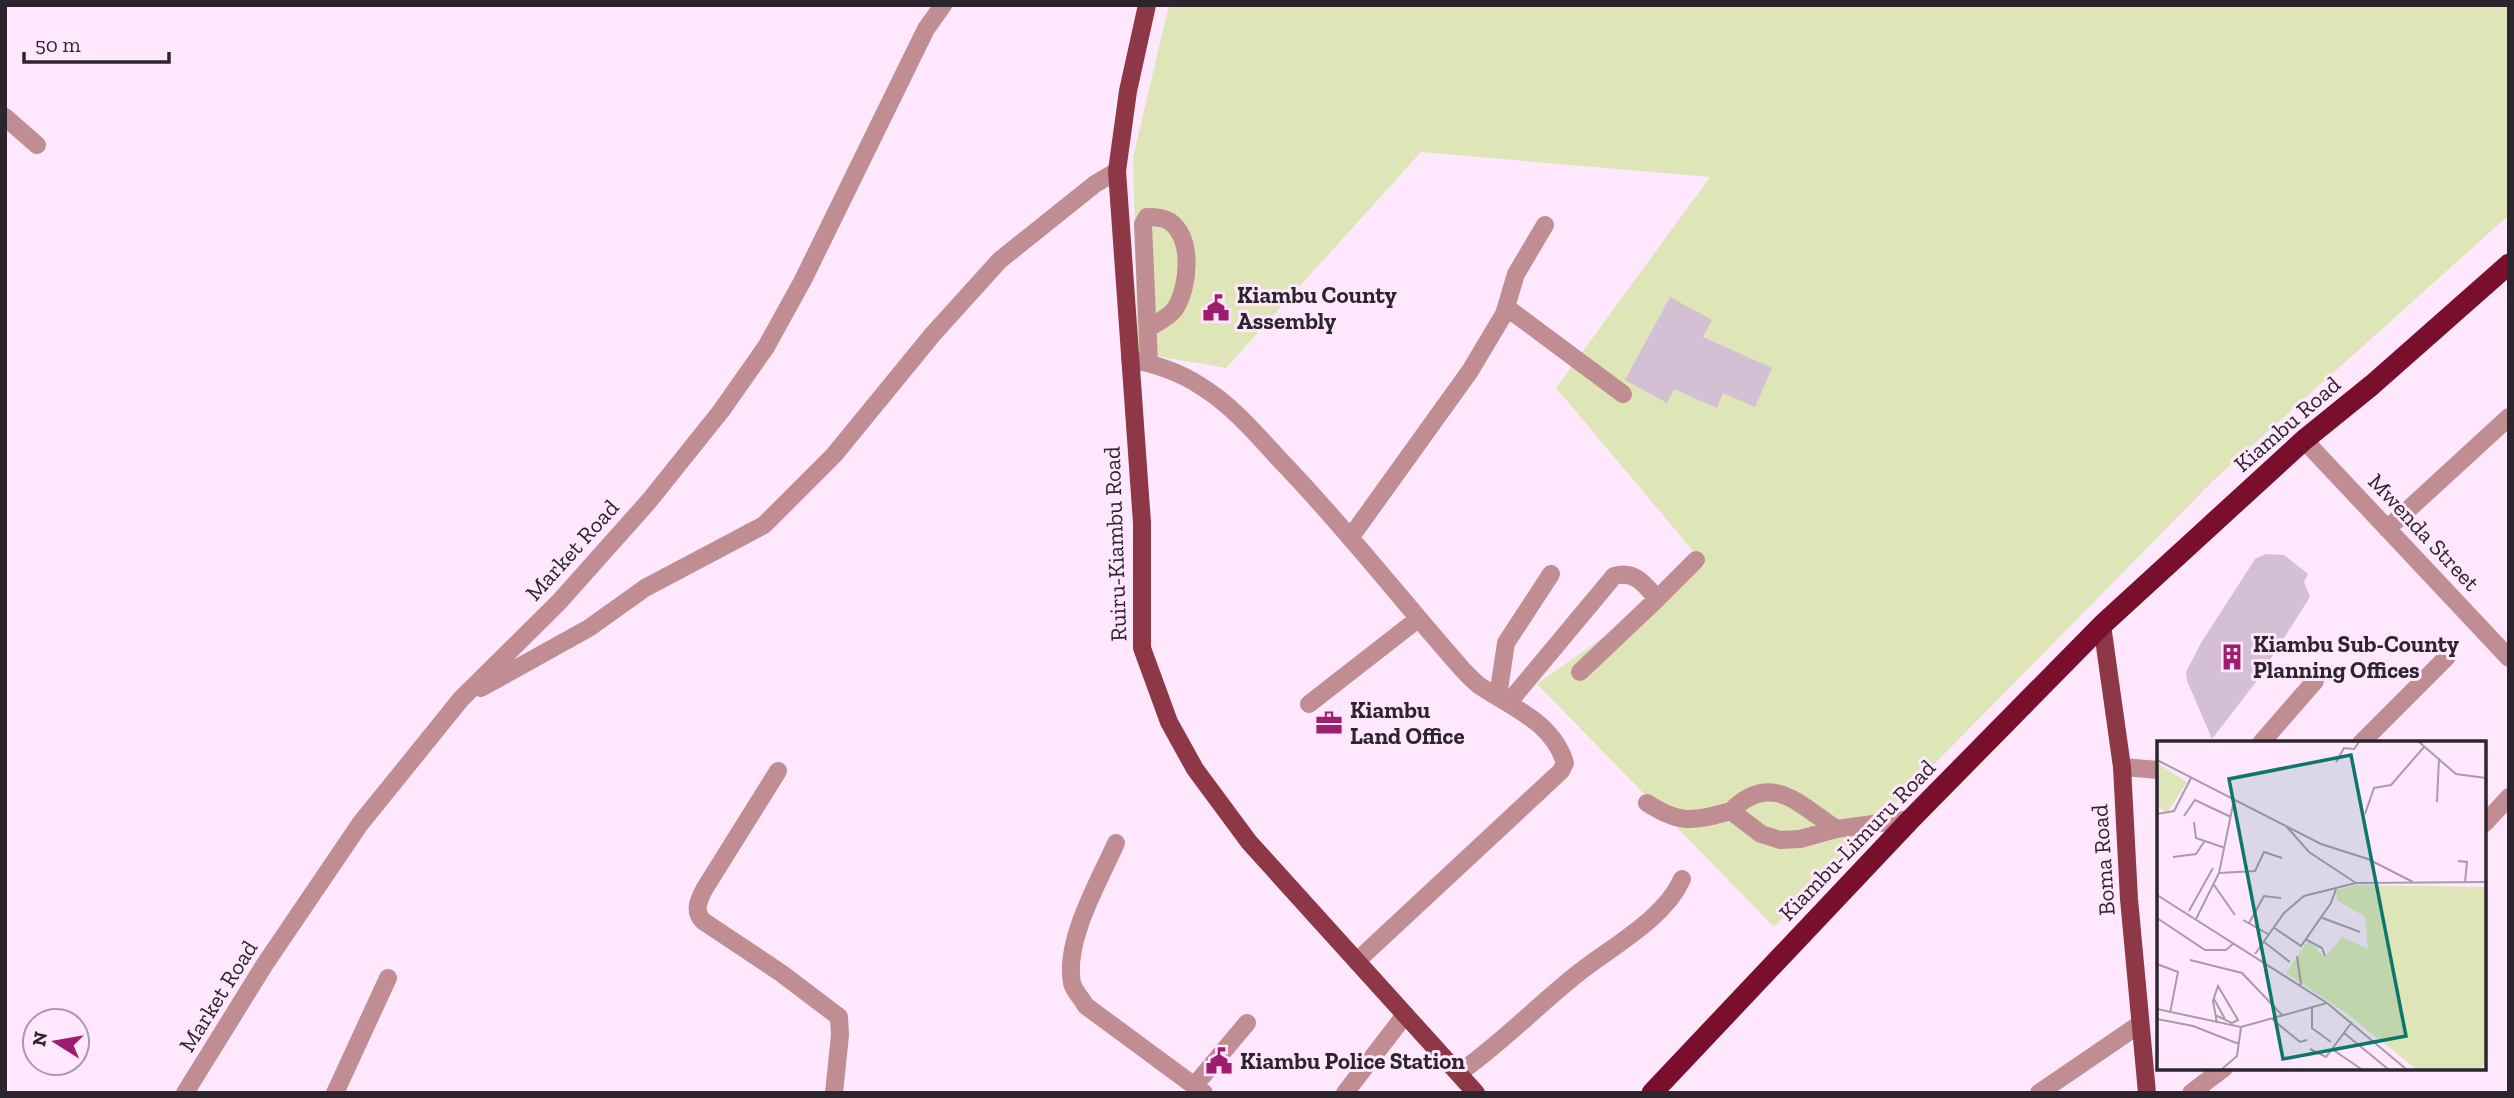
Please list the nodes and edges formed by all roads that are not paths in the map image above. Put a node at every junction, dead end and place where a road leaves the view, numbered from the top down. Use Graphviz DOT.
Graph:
graph roads {
  1 [pos="943,5"];
  2 [pos="1147,5"];
  3 [pos="5,117"];
  4 [pos="37,145"];
  5 [pos="1117,172"];
  6 [pos="1545,225"];
  7 [pos="2509,264"];
  8 [pos="1506,307"];
  9 [pos="1147,328"];
  10 [pos="1130,359"];
  11 [pos="1149,363"];
  12 [pos="1623,394"];
  13 [pos="2509,417"];
  14 [pos="2304,440"];
  15 [pos="2387,529"];
  16 [pos="1350,538"];
  17 [pos="1696,560"];
  18 [pos="1551,574"];
  19 [pos="1657,599"];
  20 [pos="1418,619"];
  21 [pos="2102,625"];
  22 [pos="2447,657"];
  23 [pos="2508,657"];
  24 [pos="1580,672"];
  25 [pos="2315,681"];
  26 [pos="461,699"];
  27 [pos="1504,699"];
  28 [pos="1309,704"];
  29 [pos="2263,741"];
  30 [pos="2363,741"];
  31 [pos="2122,767"];
  32 [pos="2157,770"];
  33 [pos="778,771"];
  34 [pos="2509,797"];
  35 [pos="1647,803"];
  36 [pos="1731,811"];
  37 [pos="1911,819"];
  38 [pos="2486,822"];
  39 [pos="1836,829"];
  40 [pos="1116,844"];
  41 [pos="1682,879"];
  42 [pos="1358,960"];
  43 [pos="388,978"];
  44 [pos="1405,1015"];
  45 [pos="1247,1023"];
  46 [pos="2140,1024"];
  47 [pos="2221,1070"];
  48 [pos="1459,1073"];
  49 [pos="1199,1089"];
  50 [pos="194,1091"];
  51 [pos="335,1093"];
  52 [pos="834,1093"];
  53 [pos="1345,1093"];
  54 [pos="1476,1093"];
  55 [pos="1652,1093"];
  56 [pos="2039,1093"];
  57 [pos="2147,1093"];
  58 [pos="2191,1093"];
  1 -- 26 [label="street, Market Road"];
  2 -- 5 [label="main road, Ruiru-Kiambu Road"];
  3 -- 4 [label="street"];
  5 -- 10 [label="main road, Ruiru-Kiambu Road"];
  5 -- 26 [label="street"];
  6 -- 8 [label="street"];
  7 -- 14 [label="highway, Kiambu Road"];
  8 -- 12 [label="street"];
  8 -- 16 [label="street"];
  9 -- 9 [label="street"];
  9 -- 11 [label="street"];
  10 -- 11 [label="street"];
  10 -- 42 [label="main road, Ruiru-Kiambu Road"];
  11 -- 16 [label="street"];
  13 -- 15 [label="street"];
  14 -- 15 [label="street, Mwenda Street"];
  14 -- 21 [label="highway, Kiambu Road"];
  15 -- 23 [label="street, Mwenda Street"];
  16 -- 20 [label="street"];
  17 -- 19 [label="street"];
  18 -- 27 [label="street"];
  19 -- 24 [label="street"];
  19 -- 27 [label="street"];
  20 -- 27 [label="street"];
  20 -- 28 [label="street"];
  21 -- 31 [label="main road, Boma Road"];
  21 -- 37 [label="highway, Kiambu-Limuru Road"];
  22 -- 30 [label="street"];
  25 -- 29 [label="street"];
  26 -- 50 [label="street, Market Road"];
  27 -- 42 [label="street"];
  31 -- 32 [label="street"];
  31 -- 46 [label="main road, Boma Road"];
  33 -- 52 [label="street"];
  34 -- 38 [label="street"];
  35 -- 36 [label="street"];
  36 -- 39 [label="street"];
  36 -- 39 [label="street"];
  37 -- 39 [label="street"];
  37 -- 55 [label="highway, Kiambu-Limuru Road"];
  40 -- 49 [label="street"];
  41 -- 48 [label="street"];
  42 -- 44 [label="main road, Ruiru-Kiambu Road"];
  43 -- 51 [label="street"];
  44 -- 48 [label="main road, Ruiru-Kiambu Road"];
  44 -- 53 [label="street"];
  45 -- 49 [label="street"];
  46 -- 56 [label="street"];
  46 -- 57 [label="main road, Boma Road"];
  47 -- 58 [label="street"];
  48 -- 54 [label="main road, Ruiru-Kiambu Road"];
}
